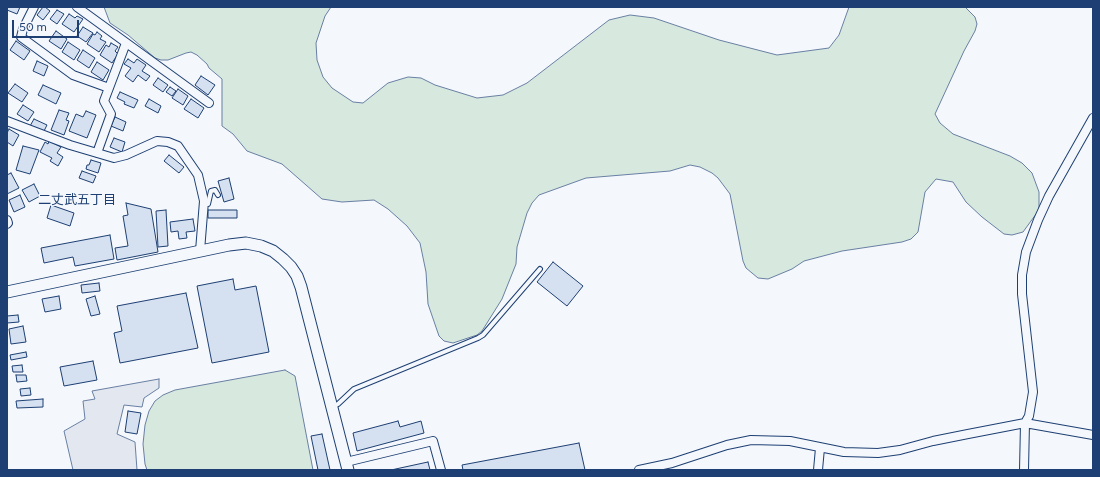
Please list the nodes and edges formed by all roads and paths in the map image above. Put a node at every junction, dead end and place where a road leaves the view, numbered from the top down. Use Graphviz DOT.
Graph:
graph roads {
  1 [pos="34,7"];
  2 [pos="77,7"];
  3 [pos="126,43"];
  4 [pos="109,88"];
  5 [pos="209,103"];
  6 [pos="1093,118"];
  7 [pos="7,121"];
  8 [pos="97,153"];
  9 [pos="218,195"];
  10 [pos="204,204"];
  11 [pos="7,220"];
  12 [pos="7,224"];
  13 [pos="200,251"];
  14 [pos="540,269"];
  15 [pos="9,289"];
  16 [pos="332,407"];
  17 [pos="1025,423"];
  18 [pos="1093,435"];
  19 [pos="820,448"];
  20 [pos="347,466"];
  21 [pos="441,470"];
  22 [pos="639,470"];
  23 [pos="818,470"];
  24 [pos="1024,470"];
  1 -- 4 [label="street"];
  2 -- 3 [label="street"];
  3 -- 4 [label="street"];
  3 -- 5 [label="street"];
  4 -- 8 [label="street"];
  6 -- 17 [label="street"];
  7 -- 8 [label="street"];
  8 -- 10 [label="street"];
  9 -- 10 [label="lane"];
  10 -- 13 [label="street"];
  11 -- 12 [label="street"];
  13 -- 15 [label="street"];
  13 -- 16 [label="street"];
  14 -- 16 [label="lane"];
  16 -- 20 [label="street"];
  17 -- 18 [label="street"];
  17 -- 19 [label="street"];
  17 -- 24 [label="street"];
  19 -- 22 [label="street"];
  19 -- 23 [label="street"];
  20 -- 21 [label="street"];
}
